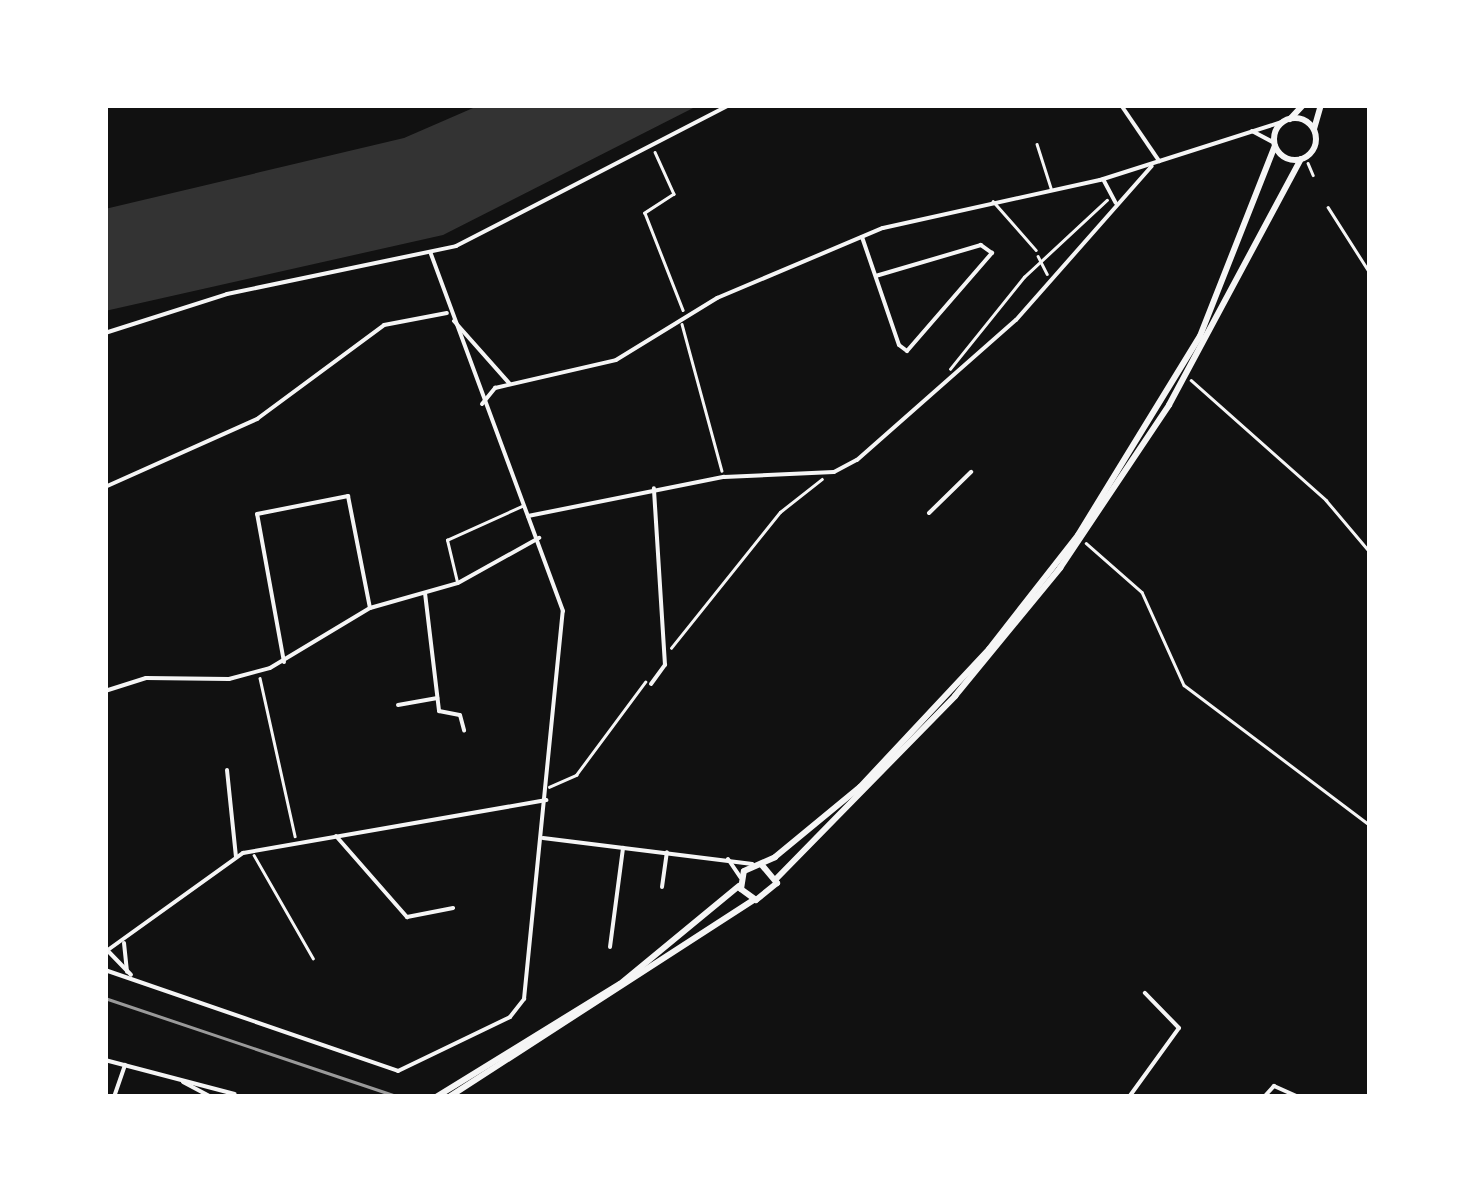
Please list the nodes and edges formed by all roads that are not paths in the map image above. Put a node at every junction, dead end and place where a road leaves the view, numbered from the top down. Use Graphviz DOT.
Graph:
graph roads {
  1 [pos="728,105"];
  2 [pos="1121,105"];
  3 [pos="1132,105"];
  4 [pos="1303,105"];
  5 [pos="1321,105"];
  6 [pos="1128,112"];
  7 [pos="1287,120"];
  8 [pos="1314,130"];
  9 [pos="1247,131"];
  10 [pos="1037,144"];
  11 [pos="1275,144"];
  12 [pos="1303,158"];
  13 [pos="1157,162"];
  14 [pos="1103,179"];
  15 [pos="1052,189"];
  16 [pos="993,201"];
  17 [pos="1116,204"];
  18 [pos="862,237"];
  19 [pos="1036,250"];
  20 [pos="431,254"];
  21 [pos="876,276"];
  22 [pos="447,313"];
  23 [pos="451,320"];
  24 [pos="105,332"];
  25 [pos="510,384"];
  26 [pos="475,387"];
  27 [pos="487,394"];
  28 [pos="482,404"];
  29 [pos="971,472"];
  30 [pos="105,487"];
  31 [pos="654,488"];
  32 [pos="522,506"];
  33 [pos="929,513"];
  34 [pos="528,516"];
  35 [pos="540,538"];
  36 [pos="458,583"];
  37 [pos="426,593"];
  38 [pos="370,608"];
  39 [pos="284,662"];
  40 [pos="651,684"];
  41 [pos="105,691"];
  42 [pos="437,698"];
  43 [pos="398,705"];
  44 [pos="464,730"];
  45 [pos="227,770"];
  46 [pos="546,800"];
  47 [pos="336,836"];
  48 [pos="542,838"];
  49 [pos="624,846"];
  50 [pos="668,851"];
  51 [pos="724,856"];
  52 [pos="236,857"];
  53 [pos="757,864"];
  54 [pos="776,879"];
  55 [pos="740,882"];
  56 [pos="662,887"];
  57 [pos="754,900"];
  58 [pos="454,908"];
  59 [pos="124,941"];
  60 [pos="610,947"];
  61 [pos="106,951"];
  62 [pos="105,970"];
  63 [pos="127,972"];
  64 [pos="135,978"];
  65 [pos="1145,993"];
  66 [pos="105,1060"];
  67 [pos="125,1065"];
  68 [pos="174,1078"];
  69 [pos="457,1088"];
  70 [pos="236,1096"];
  71 [pos="114,1097"];
  72 [pos="212,1097"];
  73 [pos="260,1097"];
  74 [pos="436,1097"];
  75 [pos="449,1097"];
  76 [pos="1129,1097"];
  77 [pos="1264,1097"];
  78 [pos="1299,1097"];
  1 -- 20 [label="street"];
  2 -- 6 [label="street"];
  3 -- 6 [label="street"];
  4 -- 7 [label="main road"];
  5 -- 8 [label="main road"];
  6 -- 13 [label="street"];
  7 -- 8 [label="main road"];
  7 -- 9 [label="street"];
  7 -- 11 [label="main road"];
  8 -- 12 [label="main road"];
  9 -- 11 [label="street"];
  9 -- 13 [label="street"];
  10 -- 15 [label="lane"];
  11 -- 12 [label="main road"];
  11 -- 53 [label="main road"];
  12 -- 54 [label="main road"];
  13 -- 14 [label="street"];
  13 -- 17 [label="street"];
  14 -- 15 [label="street"];
  14 -- 17 [label="street"];
  15 -- 16 [label="street"];
  16 -- 18 [label="street"];
  16 -- 19 [label="lane"];
  17 -- 31 [label="street"];
  18 -- 21 [label="street"];
  18 -- 25 [label="street"];
  20 -- 22 [label="street"];
  20 -- 24 [label="street"];
  21 -- 21 [label="street"];
  22 -- 23 [label="street"];
  22 -- 30 [label="street"];
  23 -- 25 [label="street"];
  23 -- 26 [label="street"];
  25 -- 27 [label="street"];
  26 -- 27 [label="street"];
  26 -- 28 [label="street"];
  27 -- 28 [label="street"];
  28 -- 32 [label="street"];
  29 -- 33 [label="street"];
  31 -- 34 [label="street"];
  31 -- 40 [label="street"];
  32 -- 34 [label="street"];
  32 -- 36 [label="lane"];
  34 -- 35 [label="street"];
  35 -- 36 [label="street"];
  35 -- 46 [label="street"];
  36 -- 37 [label="street"];
  37 -- 38 [label="street"];
  37 -- 42 [label="street"];
  38 -- 39 [label="street"];
  38 -- 39 [label="street"];
  39 -- 41 [label="street"];
  42 -- 43 [label="street"];
  42 -- 44 [label="street"];
  45 -- 52 [label="street"];
  46 -- 47 [label="street"];
  46 -- 48 [label="street"];
  47 -- 52 [label="street"];
  47 -- 58 [label="street"];
  48 -- 49 [label="street"];
  48 -- 64 [label="street"];
  49 -- 50 [label="street"];
  49 -- 60 [label="street"];
  50 -- 51 [label="street"];
  50 -- 56 [label="street"];
  51 -- 53 [label="street"];
  51 -- 55 [label="street"];
  52 -- 59 [label="street"];
  53 -- 54 [label="main road"];
  53 -- 55 [label="main road"];
  54 -- 57 [label="main road"];
  55 -- 57 [label="main road"];
  55 -- 69 [label="main road"];
  57 -- 69 [label="main road"];
  59 -- 61 [label="street"];
  59 -- 63 [label="street"];
  61 -- 63 [label="street"];
  62 -- 64 [label="street"];
  63 -- 64 [label="street"];
  65 -- 76 [label="street"];
  66 -- 67 [label="street"];
  67 -- 68 [label="street"];
  67 -- 71 [label="street"];
  68 -- 70 [label="street"];
  68 -- 72 [label="street"];
  69 -- 74 [label="main road"];
  69 -- 75 [label="main road"];
  70 -- 73 [label="main road"];
  77 -- 78 [label="street"];
}
